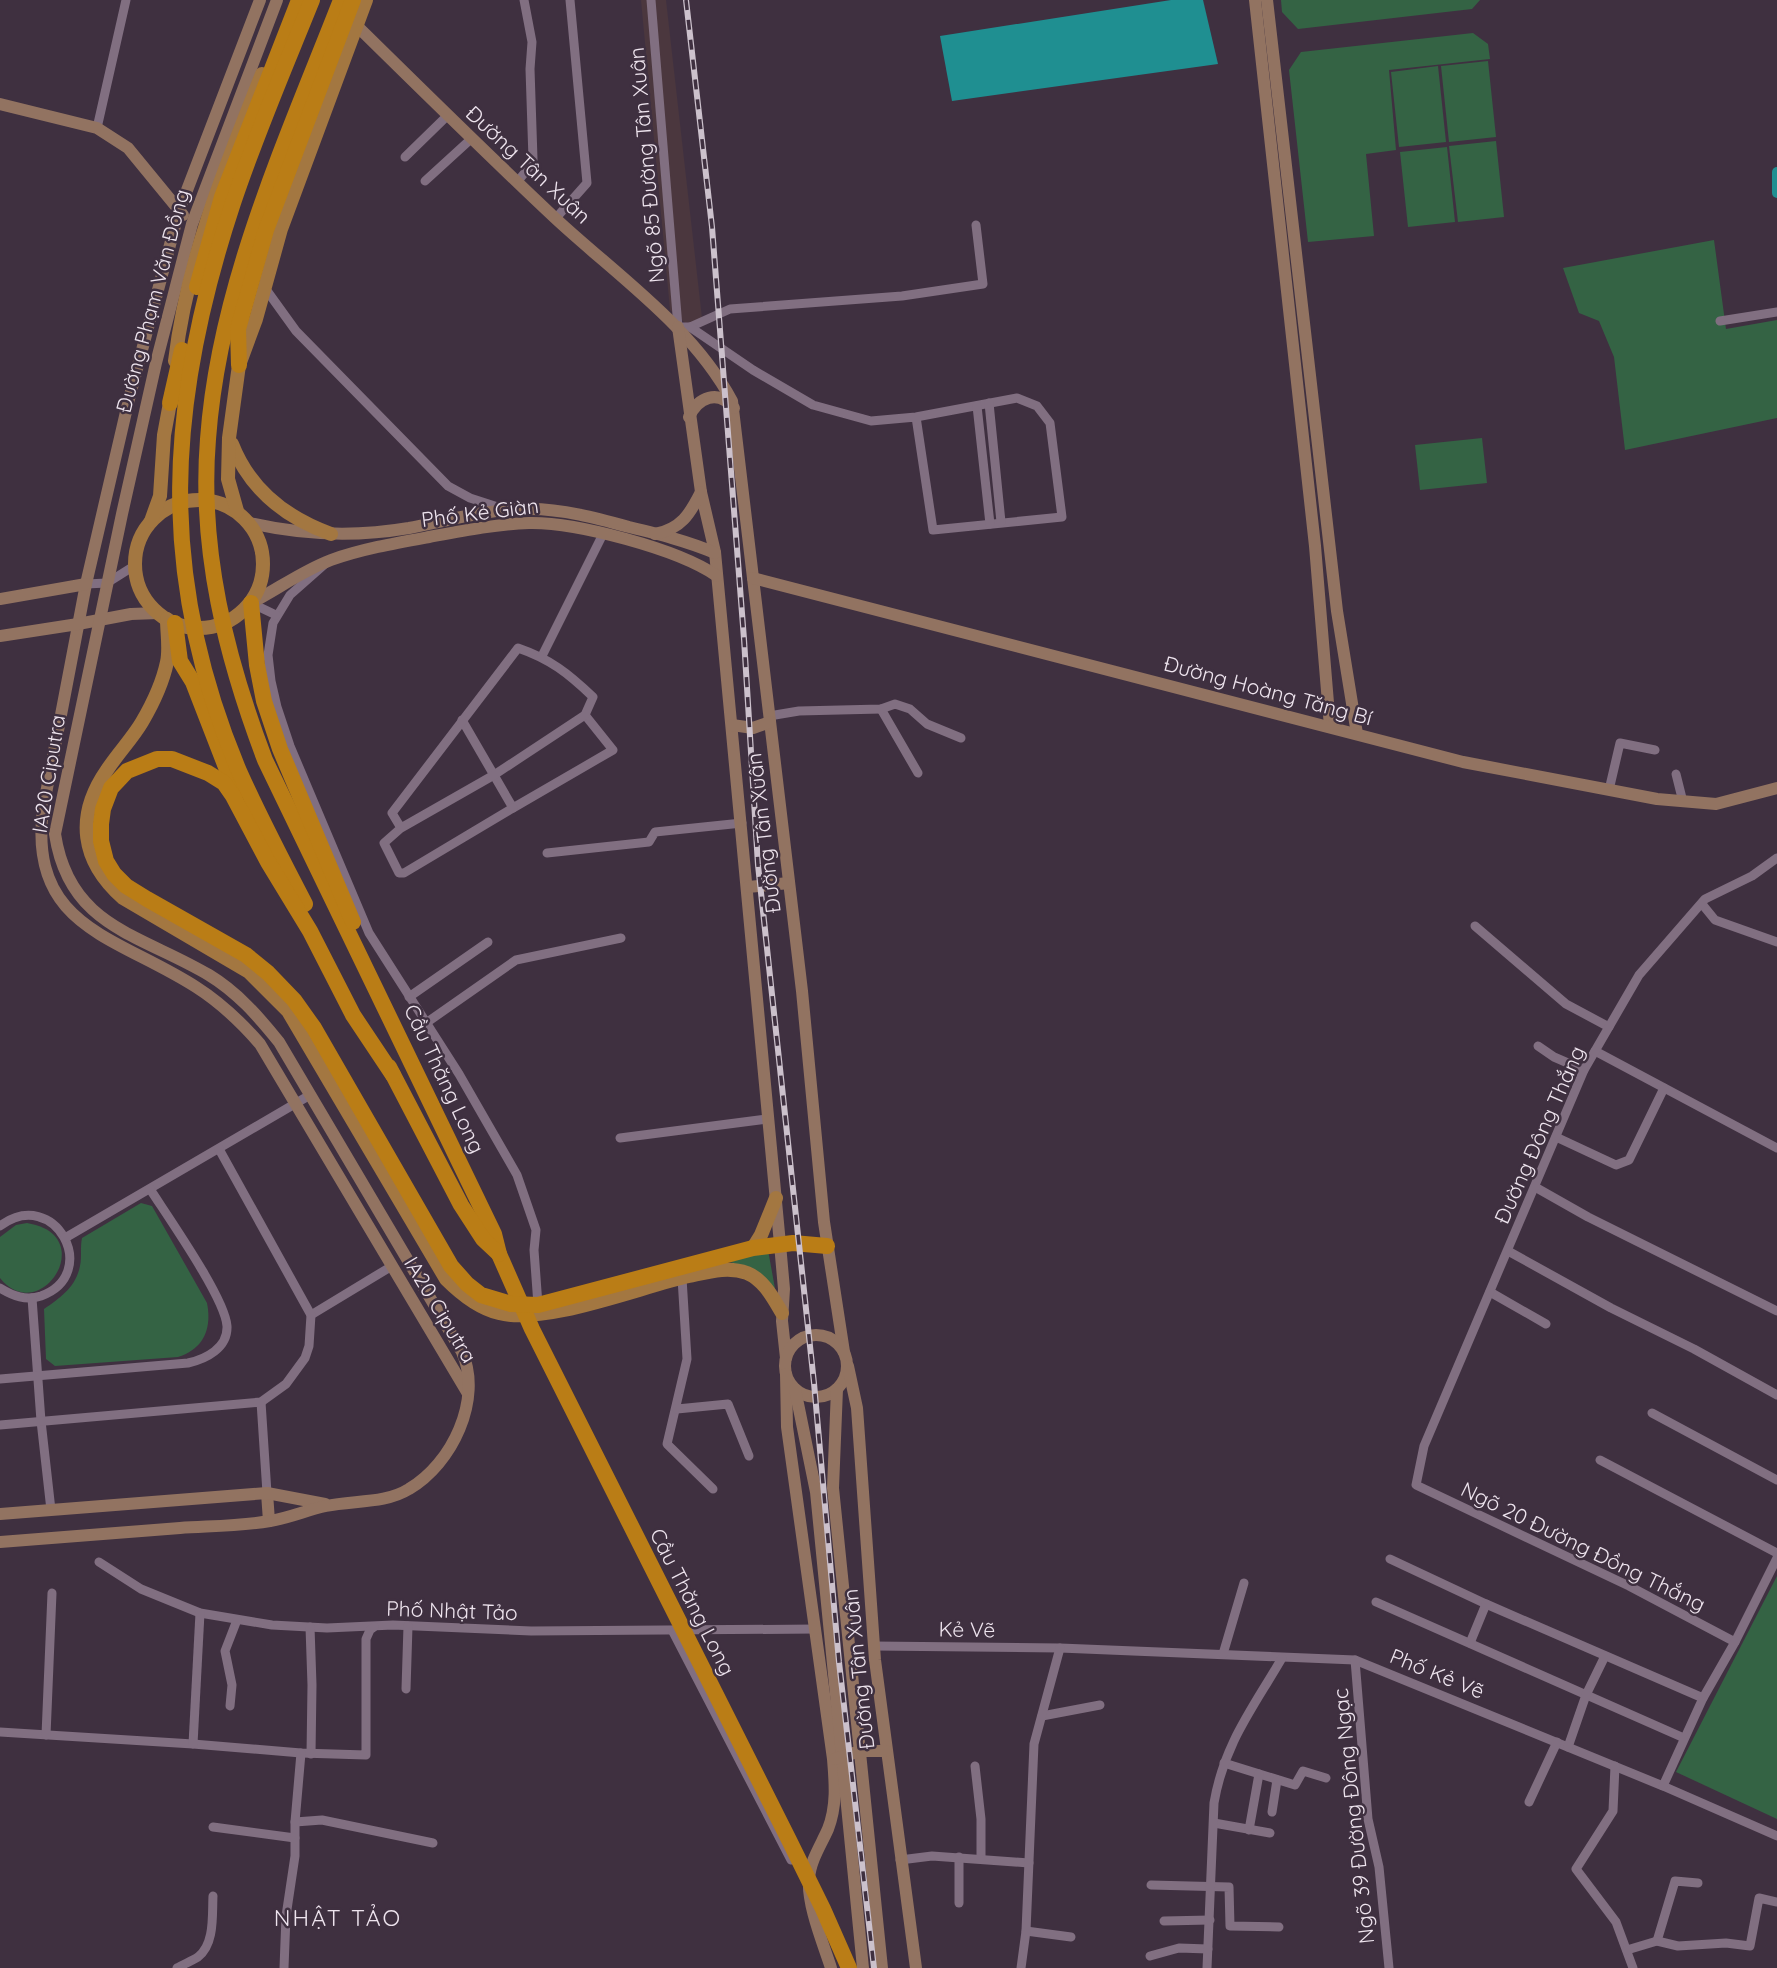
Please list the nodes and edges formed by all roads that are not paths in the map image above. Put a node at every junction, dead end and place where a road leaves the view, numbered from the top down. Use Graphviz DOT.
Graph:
graph roads {
  1 [pos="125,0"];
  2 [pos="260,0"];
  3 [pos="277,0"];
  4 [pos="291,0"];
  5 [pos="299,0"];
  6 [pos="310,0"];
  7 [pos="341,0"];
  8 [pos="351,0"];
  9 [pos="366,0"];
  10 [pos="524,0"];
  11 [pos="570,0"];
  12 [pos="651,0"];
  13 [pos="1255,0"];
  14 [pos="1267,0"];
  15 [pos="356,25"];
  16 [pos="0,104"];
  17 [pos="447,116"];
  18 [pos="97,128"];
  19 [pos="471,139"];
  20 [pos="405,157"];
  21 [pos="425,181"];
  22 [pos="517,181"];
  23 [pos="179,211"];
  24 [pos="556,218"];
  25 [pos="192,224"];
  26 [pos="976,225"];
  27 [pos="265,288"];
  28 [pos="1777,312"];
  29 [pos="1720,321"];
  30 [pos="684,327"];
  31 [pos="239,365"];
  32 [pos="170,403"];
  33 [pos="989,403"];
  34 [pos="977,406"];
  35 [pos="734,408"];
  36 [pos="689,417"];
  37 [pos="916,417"];
  38 [pos="229,438"];
  39 [pos="701,492"];
  40 [pos="507,510"];
  41 [pos="237,511"];
  42 [pos="475,515"];
  43 [pos="151,521"];
  44 [pos="1001,522"];
  45 [pos="250,523"];
  46 [pos="990,524"];
  47 [pos="477,529"];
  48 [pos="331,534"];
  49 [pos="603,534"];
  50 [pos="655,534"];
  51 [pos="715,553"];
  52 [pos="328,561"];
  53 [pos="134,566"];
  54 [pos="717,576"];
  55 [pos="752,578"];
  56 [pos="107,583"];
  57 [pos="86,584"];
  58 [pos="0,599"];
  59 [pos="251,603"];
  60 [pos="276,615"];
  61 [pos="167,618"];
  62 [pos="98,621"];
  63 [pos="78,624"];
  64 [pos="0,636"];
  65 [pos="542,656"];
  66 [pos="881,709"];
  67 [pos="585,715"];
  68 [pos="770,719"];
  69 [pos="461,720"];
  70 [pos="732,725"];
  71 [pos="1330,727"];
  72 [pos="1357,734"];
  73 [pos="961,738"];
  74 [pos="1655,750"];
  75 [pos="918,773"];
  76 [pos="1676,774"];
  77 [pos="494,775"];
  78 [pos="1777,788"];
  79 [pos="1609,790"];
  80 [pos="1683,802"];
  81 [pos="513,808"];
  82 [pos="246,818"];
  83 [pos="742,823"];
  84 [pos="401,828"];
  85 [pos="547,853"];
  86 [pos="1777,858"];
  87 [pos="789,883"];
  88 [pos="748,887"];
  89 [pos="1702,904"];
  90 [pos="1475,926"];
  91 [pos="621,938"];
  92 [pos="488,942"];
  93 [pos="1777,942"];
  94 [pos="409,997"];
  95 [pos="383,999"];
  96 [pos="426,1023"];
  97 [pos="1609,1027"];
  98 [pos="1538,1045"];
  99 [pos="1595,1051"];
  100 [pos="1584,1070"];
  101 [pos="393,1075"];
  102 [pos="1664,1088"];
  103 [pos="310,1095"];
  104 [pos="296,1103"];
  105 [pos="767,1119"];
  106 [pos="620,1138"];
  107 [pos="1556,1138"];
  108 [pos="1777,1148"];
  109 [pos="219,1149"];
  110 [pos="1535,1187"];
  111 [pos="150,1189"];
  112 [pos="776,1198"];
  113 [pos="0,1226"];
  114 [pos="65,1238"];
  115 [pos="780,1244"];
  116 [pos="827,1246"];
  117 [pos="753,1248"];
  118 [pos="1508,1251"];
  119 [pos="499,1254"];
  120 [pos="392,1266"];
  121 [pos="682,1278"];
  122 [pos="0,1288"];
  123 [pos="1490,1292"];
  124 [pos="32,1298"];
  125 [pos="538,1305"];
  126 [pos="1777,1311"];
  127 [pos="782,1313"];
  128 [pos="311,1315"];
  129 [pos="1546,1324"];
  130 [pos="844,1352"];
  131 [pos="786,1357"];
  132 [pos="848,1366"];
  133 [pos="786,1374"];
  134 [pos="38,1377"];
  135 [pos="0,1379"];
  136 [pos="795,1389"];
  137 [pos="838,1389"];
  138 [pos="467,1392"];
  139 [pos="1777,1395"];
  140 [pos="261,1402"];
  141 [pos="677,1409"];
  142 [pos="1652,1413"];
  143 [pos="41,1421"];
  144 [pos="0,1424"];
  145 [pos="748,1456"];
  146 [pos="1600,1461"];
  147 [pos="1777,1480"];
  148 [pos="1416,1485"];
  149 [pos="713,1489"];
  150 [pos="267,1493"];
  151 [pos="328,1505"];
  152 [pos="51,1510"];
  153 [pos="0,1514"];
  154 [pos="269,1521"];
  155 [pos="0,1542"];
  156 [pos="1777,1555"];
  157 [pos="1390,1559"];
  158 [pos="99,1562"];
  159 [pos="1244,1583"];
  160 [pos="52,1593"];
  161 [pos="1376,1602"];
  162 [pos="1486,1604"];
  163 [pos="200,1613"];
  164 [pos="237,1620"];
  165 [pos="408,1626"];
  166 [pos="374,1627"];
  167 [pos="310,1628"];
  168 [pos="816,1629"];
  169 [pos="673,1632"];
  170 [pos="1735,1642"];
  171 [pos="1470,1643"];
  172 [pos="874,1646"];
  173 [pos="1060,1648"];
  174 [pos="1223,1654"];
  175 [pos="1605,1656"];
  176 [pos="1282,1658"];
  177 [pos="1355,1660"];
  178 [pos="406,1689"];
  179 [pos="1586,1695"];
  180 [pos="1703,1698"];
  181 [pos="1100,1705"];
  182 [pos="230,1706"];
  183 [pos="1042,1716"];
  184 [pos="0,1732"];
  185 [pos="884,1734"];
  186 [pos="46,1735"];
  187 [pos="1684,1738"];
  188 [pos="831,1741"];
  189 [pos="1556,1742"];
  190 [pos="193,1744"];
  191 [pos="1569,1747"];
  192 [pos="886,1751"];
  193 [pos="300,1753"];
  194 [pos="311,1754"];
  195 [pos="833,1759"];
  196 [pos="1224,1763"];
  197 [pos="975,1766"];
  198 [pos="1615,1766"];
  199 [pos="1259,1774"];
  200 [pos="1326,1778"];
  201 [pos="1278,1780"];
  202 [pos="1663,1786"];
  203 [pos="1529,1802"];
  204 [pos="1272,1812"];
  205 [pos="295,1822"];
  206 [pos="1214,1823"];
  207 [pos="213,1827"];
  208 [pos="1249,1830"];
  209 [pos="1270,1833"];
  210 [pos="1777,1836"];
  211 [pos="295,1838"];
  212 [pos="433,1843"];
  213 [pos="959,1857"];
  214 [pos="981,1858"];
  215 [pos="900,1860"];
  216 [pos="1029,1863"];
  217 [pos="809,1879"];
  218 [pos="1698,1882"];
  219 [pos="1151,1885"];
  220 [pos="1212,1885"];
  221 [pos="212,1896"];
  222 [pos="1777,1902"];
  223 [pos="959,1903"];
  224 [pos="1164,1920"];
  225 [pos="1210,1920"];
  226 [pos="1279,1927"];
  227 [pos="1026,1931"];
  228 [pos="1071,1937"];
  229 [pos="1657,1941"];
  230 [pos="1208,1949"];
  231 [pos="1627,1950"];
  232 [pos="1150,1956"];
  233 [pos="177,1968"];
  234 [pos="284,1968"];
  235 [pos="831,1968"];
  236 [pos="849,1968"];
  237 [pos="863,1968"];
  238 [pos="882,1968"];
  239 [pos="916,1968"];
  240 [pos="1021,1968"];
  241 [pos="1207,1968"];
  242 [pos="1389,1968"];
  243 [pos="1633,1968"];
  1 -- 18 [label="street"];
  2 -- 23 [label="street, Đường Phạm Văn Đồng"];
  3 -- 25 [label="street, Đường Phạm Văn Đồng"];
  4 -- 32 [label="main road, Đường Phạm Văn Đồng"];
  5 -- 32 [label="highway"];
  6 -- 32 [label="main road, Đường Phạm Văn Đồng"];
  6 -- 101 [label="highway"];
  7 -- 95 [label="highway"];
  8 -- 31 [label="highway"];
  8 -- 31 [label="main road"];
  9 -- 15 [label="main road"];
  10 -- 22 [label="street"];
  11 -- 24 [label="street"];
  12 -- 30 [label="street, Ngõ 85 Đường Tân Xuân"];
  13 -- 71 [label="street"];
  14 -- 72 [label="street"];
  15 -- 17 [label="street, Đường Tân Xuân"];
  15 -- 27 [label="main road"];
  16 -- 18 [label="street"];
  17 -- 19 [label="street, Đường Tân Xuân"];
  17 -- 20 [label="street"];
  18 -- 23 [label="street"];
  19 -- 21 [label="street"];
  19 -- 22 [label="street, Đường Tân Xuân"];
  22 -- 24 [label="street, Đường Tân Xuân"];
  23 -- 25 [label="street"];
  23 -- 57 [label="street, Đường Phạm Văn Đồng"];
  24 -- 30 [label="street, Đường Tân Xuân"];
  25 -- 56 [label="street, Đường Phạm Văn Đồng"];
  26 -- 30 [label="street"];
  27 -- 31 [label="main road"];
  27 -- 40 [label="street"];
  28 -- 29 [label="street"];
  30 -- 35 [label="street, Đường Tân Xuân"];
  30 -- 36 [label="street, Đường Tân Xuân"];
  30 -- 37 [label="street"];
  31 -- 38 [label="main road"];
  32 -- 43 [label="main road, Đường Phạm Văn Đồng"];
  33 -- 34 [label="street"];
  33 -- 44 [label="street"];
  33 -- 44 [label="street"];
  34 -- 37 [label="street"];
  34 -- 46 [label="street"];
  35 -- 36 [label="street"];
  35 -- 55 [label="street, Đường Tân Xuân"];
  36 -- 39 [label="street, Đường Tân Xuân"];
  37 -- 46 [label="street"];
  38 -- 41 [label="main road"];
  38 -- 48 [label="main road"];
  39 -- 50 [label="street"];
  39 -- 51 [label="street, Đường Tân Xuân"];
  40 -- 42 [label="street, Phố Kẻ Giàn"];
  40 -- 50 [label="street, Phố Kẻ Giàn"];
  41 -- 43 [label="main road"];
  41 -- 45 [label="main road"];
  42 -- 47 [label="street"];
  42 -- 48 [label="street, Phố Kẻ Giàn"];
  43 -- 53 [label="main road"];
  44 -- 46 [label="street"];
  45 -- 48 [label="street, Phố Kẻ Giàn"];
  45 -- 59 [label="main road"];
  47 -- 49 [label="street, Phố Kẻ Giàn"];
  47 -- 52 [label="street, Phố Kẻ Giàn"];
  49 -- 54 [label="street, Phố Kẻ Giàn"];
  49 -- 65 [label="street"];
  50 -- 51 [label="street, Phố Kẻ Giàn"];
  51 -- 54 [label="street, Đường Tân Xuân"];
  52 -- 59 [label="street, Phố Kẻ Giàn"];
  52 -- 60 [label="street"];
  53 -- 56 [label="street"];
  53 -- 61 [label="main road"];
  54 -- 70 [label="street, Đường Tân Xuân"];
  55 -- 68 [label="street, Đường Tân Xuân"];
  55 -- 71 [label="street, Đường Hoàng Tăng Bí"];
  56 -- 57 [label="street"];
  56 -- 62 [label="street, Đường Phạm Văn Đồng"];
  57 -- 58 [label="street"];
  57 -- 63 [label="street, Đường Phạm Văn Đồng"];
  59 -- 60 [label="street"];
  59 -- 61 [label="main road"];
  59 -- 95 [label="highway"];
  60 -- 94 [label="street"];
  61 -- 62 [label="street"];
  61 -- 82 [label="highway"];
  61 -- 121 [label="main road"];
  62 -- 63 [label="street"];
  62 -- 103 [label="street, IA20 Ciputra"];
  63 -- 64 [label="street"];
  63 -- 104 [label="street, IA20 Ciputra"];
  65 -- 67 [label="street"];
  65 -- 69 [label="street"];
  66 -- 68 [label="street"];
  66 -- 73 [label="street"];
  66 -- 75 [label="street"];
  67 -- 77 [label="street"];
  67 -- 81 [label="street"];
  68 -- 70 [label="street"];
  68 -- 87 [label="street, Đường Tân Xuân"];
  69 -- 77 [label="street"];
  69 -- 84 [label="street"];
  70 -- 83 [label="street, Đường Tân Xuân"];
  71 -- 72 [label="street, Đường Hoàng Tăng Bí"];
  72 -- 79 [label="street, Đường Hoàng Tăng Bí"];
  74 -- 79 [label="street"];
  76 -- 80 [label="street"];
  77 -- 81 [label="street"];
  77 -- 84 [label="street"];
  78 -- 80 [label="street, Đường Hoàng Tăng Bí"];
  79 -- 80 [label="street, Đường Hoàng Tăng Bí"];
  81 -- 84 [label="street"];
  82 -- 101 [label="highway"];
  82 -- 125 [label="highway"];
  83 -- 85 [label="street"];
  83 -- 88 [label="street, Đường Tân Xuân"];
  86 -- 89 [label="street, Đường Đông Thắng"];
  87 -- 88 [label="street"];
  87 -- 116 [label="street, Đường Tân Xuân"];
  88 -- 105 [label="street, Đường Tân Xuân"];
  89 -- 93 [label="street"];
  89 -- 97 [label="street, Đường Đông Thắng"];
  90 -- 97 [label="street"];
  91 -- 96 [label="street"];
  92 -- 94 [label="street"];
  94 -- 96 [label="street"];
  95 -- 119 [label="highway, Cầu Thăng Long"];
  96 -- 125 [label="street"];
  97 -- 99 [label="street, Đường Đông Thắng"];
  98 -- 100 [label="street"];
  99 -- 100 [label="street, Đường Đông Thắng"];
  99 -- 102 [label="street"];
  100 -- 107 [label="street, Đường Đông Thắng"];
  101 -- 119 [label="highway, Cầu Thăng Long"];
  102 -- 107 [label="street"];
  102 -- 108 [label="street"];
  103 -- 104 [label="street"];
  103 -- 138 [label="street, IA20 Ciputra"];
  104 -- 109 [label="street"];
  104 -- 120 [label="street, IA20 Ciputra"];
  105 -- 106 [label="street"];
  105 -- 112 [label="street, Đường Tân Xuân"];
  107 -- 110 [label="street, Đường Đông Thắng"];
  109 -- 111 [label="street"];
  109 -- 128 [label="street"];
  110 -- 118 [label="street, Đường Đông Thắng"];
  110 -- 126 [label="street"];
  111 -- 114 [label="street"];
  111 -- 134 [label="street"];
  112 -- 115 [label="street, Đường Tân Xuân"];
  112 -- 117 [label="main road"];
  113 -- 114 [label="street"];
  114 -- 124 [label="street"];
  115 -- 116 [label="highway"];
  115 -- 117 [label="highway"];
  115 -- 127 [label="street, Đường Tân Xuân"];
  116 -- 130 [label="street, Đường Tân Xuân"];
  117 -- 125 [label="highway"];
  118 -- 123 [label="street, Đường Đông Thắng"];
  118 -- 139 [label="street"];
  119 -- 236 [label="highway, Cầu Thăng Long"];
  120 -- 128 [label="street"];
  120 -- 138 [label="street, IA20 Ciputra"];
  121 -- 127 [label="main road"];
  121 -- 141 [label="street"];
  122 -- 124 [label="street"];
  123 -- 129 [label="street"];
  123 -- 148 [label="street, Đường Đông Thắng"];
  124 -- 134 [label="street"];
  127 -- 131 [label="street, Đường Tân Xuân"];
  128 -- 140 [label="street"];
  130 -- 131 [label="street"];
  130 -- 132 [label="street"];
  131 -- 133 [label="street"];
  132 -- 137 [label="street"];
  132 -- 172 [label="street, Đường Tân Xuân"];
  133 -- 136 [label="street"];
  133 -- 168 [label="street, Đường Tân Xuân"];
  134 -- 135 [label="street"];
  134 -- 143 [label="street"];
  136 -- 137 [label="street"];
  136 -- 237 [label="street"];
  137 -- 238 [label="street"];
  138 -- 151 [label="street"];
  140 -- 143 [label="street"];
  140 -- 150 [label="street"];
  141 -- 145 [label="street"];
  141 -- 149 [label="street"];
  142 -- 147 [label="street"];
  143 -- 144 [label="street"];
  143 -- 152 [label="street"];
  146 -- 156 [label="street"];
  148 -- 170 [label="street, Ngõ 20 Đường Đồng Thắng"];
  150 -- 151 [label="street"];
  150 -- 152 [label="street"];
  150 -- 154 [label="street"];
  151 -- 154 [label="street"];
  152 -- 153 [label="street"];
  154 -- 155 [label="street"];
  156 -- 170 [label="street"];
  157 -- 162 [label="street"];
  158 -- 163 [label="street"];
  159 -- 174 [label="street"];
  160 -- 186 [label="street"];
  161 -- 171 [label="street"];
  162 -- 171 [label="street"];
  162 -- 175 [label="street"];
  163 -- 164 [label="street"];
  163 -- 190 [label="street"];
  164 -- 167 [label="street"];
  164 -- 182 [label="street"];
  165 -- 166 [label="street, Phố Nhật Tảo"];
  165 -- 169 [label="street, Phố Nhật Tảo"];
  165 -- 178 [label="street"];
  166 -- 167 [label="street"];
  166 -- 194 [label="street, Phố Nhật Tảo"];
  167 -- 194 [label="street"];
  168 -- 169 [label="street, Phố Nhật Tảo"];
  168 -- 188 [label="street, Đường Tân Xuân"];
  169 -- 217 [label="street"];
  170 -- 180 [label="street"];
  171 -- 179 [label="street"];
  172 -- 173 [label="street, Kẻ Vẽ"];
  172 -- 185 [label="street, Đường Tân Xuân"];
  173 -- 174 [label="street, Phố Kẻ Vẽ"];
  173 -- 183 [label="street"];
  174 -- 176 [label="street, Phố Kẻ Vẽ"];
  175 -- 179 [label="street"];
  175 -- 180 [label="street"];
  176 -- 177 [label="street, Phố Kẻ Vẽ"];
  176 -- 196 [label="street"];
  177 -- 189 [label="street, Phố Kẻ Vẽ"];
  177 -- 242 [label="street, Ngõ 39 Đường Đông Ngạc"];
  179 -- 187 [label="street"];
  179 -- 191 [label="street"];
  180 -- 187 [label="street"];
  181 -- 183 [label="street"];
  183 -- 216 [label="street"];
  184 -- 186 [label="street, Phố Nhật Tảo"];
  185 -- 188 [label="street"];
  185 -- 192 [label="street, Đường Tân Xuân"];
  186 -- 190 [label="street, Phố Nhật Tảo"];
  187 -- 202 [label="street"];
  188 -- 195 [label="street, Đường Tân Xuân"];
  189 -- 191 [label="street, Phố Kẻ Vẽ"];
  189 -- 203 [label="street"];
  190 -- 193 [label="street, Phố Nhật Tảo"];
  191 -- 198 [label="street, Phố Kẻ Vẽ"];
  192 -- 195 [label="street"];
  192 -- 215 [label="street, Đường Tân Xuân"];
  193 -- 194 [label="street, Phố Nhật Tảo"];
  193 -- 205 [label="street"];
  195 -- 217 [label="street, Đường Tân Xuân"];
  196 -- 199 [label="street"];
  196 -- 206 [label="street"];
  197 -- 214 [label="street"];
  198 -- 202 [label="street, Phố Kẻ Vẽ"];
  198 -- 231 [label="street"];
  199 -- 201 [label="street"];
  199 -- 208 [label="street"];
  200 -- 201 [label="street"];
  201 -- 204 [label="street"];
  202 -- 210 [label="street, Phố Kẻ Vẽ"];
  205 -- 211 [label="street"];
  205 -- 212 [label="street"];
  206 -- 208 [label="street"];
  206 -- 220 [label="street"];
  207 -- 211 [label="street"];
  208 -- 209 [label="street"];
  211 -- 234 [label="street"];
  213 -- 214 [label="street"];
  213 -- 215 [label="street"];
  213 -- 223 [label="street"];
  214 -- 216 [label="street"];
  215 -- 239 [label="street, Đường Tân Xuân"];
  216 -- 227 [label="street"];
  217 -- 235 [label="street, Đường Tân Xuân"];
  218 -- 229 [label="street"];
  219 -- 220 [label="street"];
  220 -- 225 [label="street"];
  220 -- 226 [label="street"];
  221 -- 233 [label="street"];
  222 -- 229 [label="street"];
  224 -- 225 [label="street"];
  225 -- 230 [label="street"];
  227 -- 228 [label="street"];
  227 -- 240 [label="street"];
  229 -- 231 [label="street"];
  230 -- 232 [label="street"];
  230 -- 241 [label="street"];
  231 -- 243 [label="street"];
}
